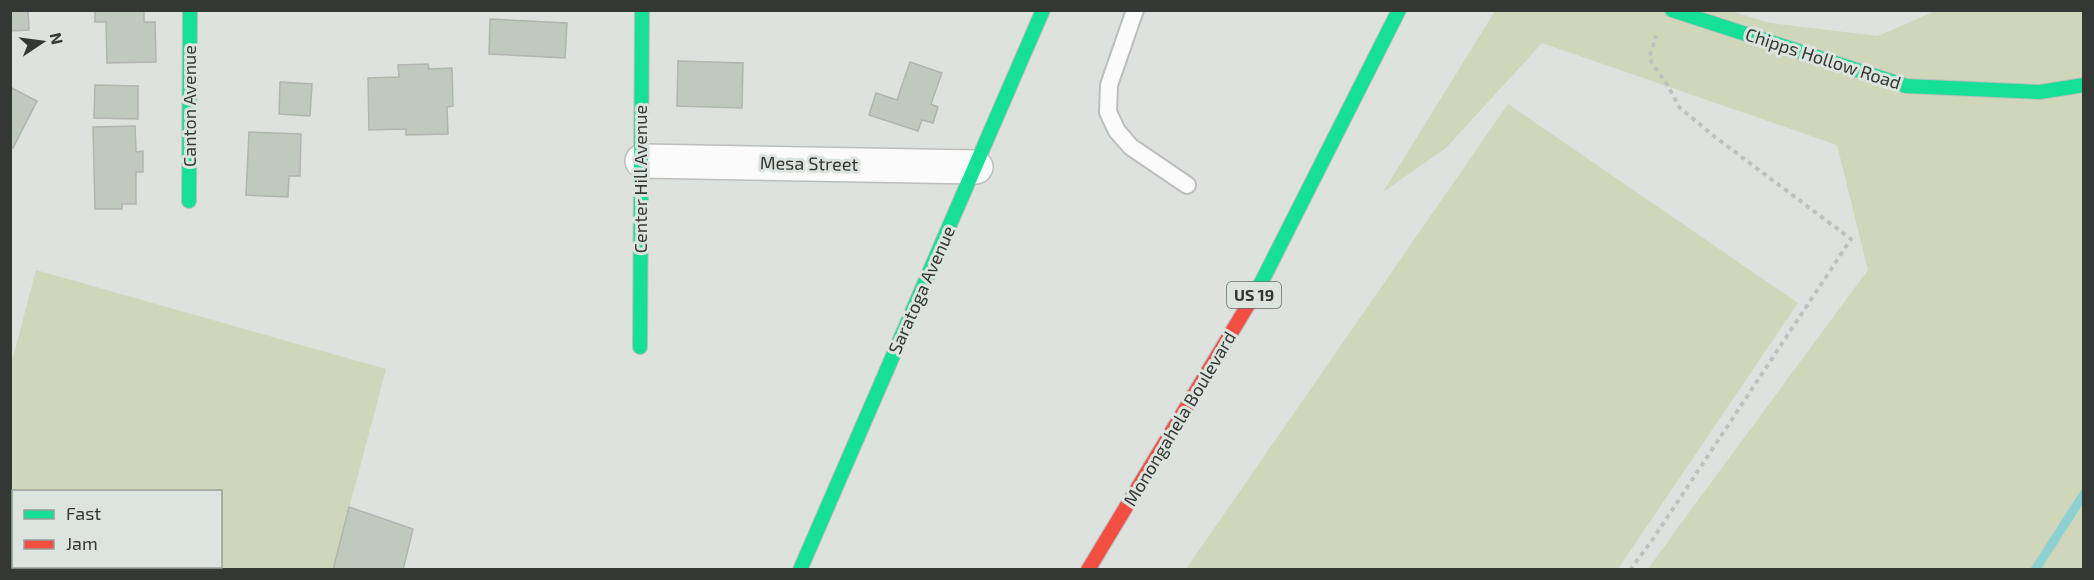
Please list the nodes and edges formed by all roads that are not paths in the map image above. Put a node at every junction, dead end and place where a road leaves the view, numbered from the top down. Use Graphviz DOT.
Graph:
graph roads {
  1 [pos="190,10"];
  2 [pos="642,10"];
  3 [pos="1043,10"];
  4 [pos="1135,10"];
  5 [pos="1399,10"];
  6 [pos="1672,10"];
  7 [pos="2084,84"];
  8 [pos="642,160"];
  9 [pos="976,167"];
  10 [pos="1187,185"];
  11 [pos="189,201"];
  12 [pos="640,348"];
  13 [pos="800,570"];
  14 [pos="1089,570"];
  1 -- 11 [label="street, Canton Avenue"];
  2 -- 8 [label="street, Center Hill Avenue"];
  3 -- 9 [label="street, Saratoga Avenue"];
  4 -- 10 [label="lane"];
  5 -- 14 [label="street, Monongahela Boulevard / US 19"];
  6 -- 7 [label="street, Chipps Hollow Road"];
  8 -- 9 [label="street, Mesa Street"];
  8 -- 12 [label="street, Center Hill Avenue"];
  9 -- 13 [label="street, Saratoga Avenue"];
}
